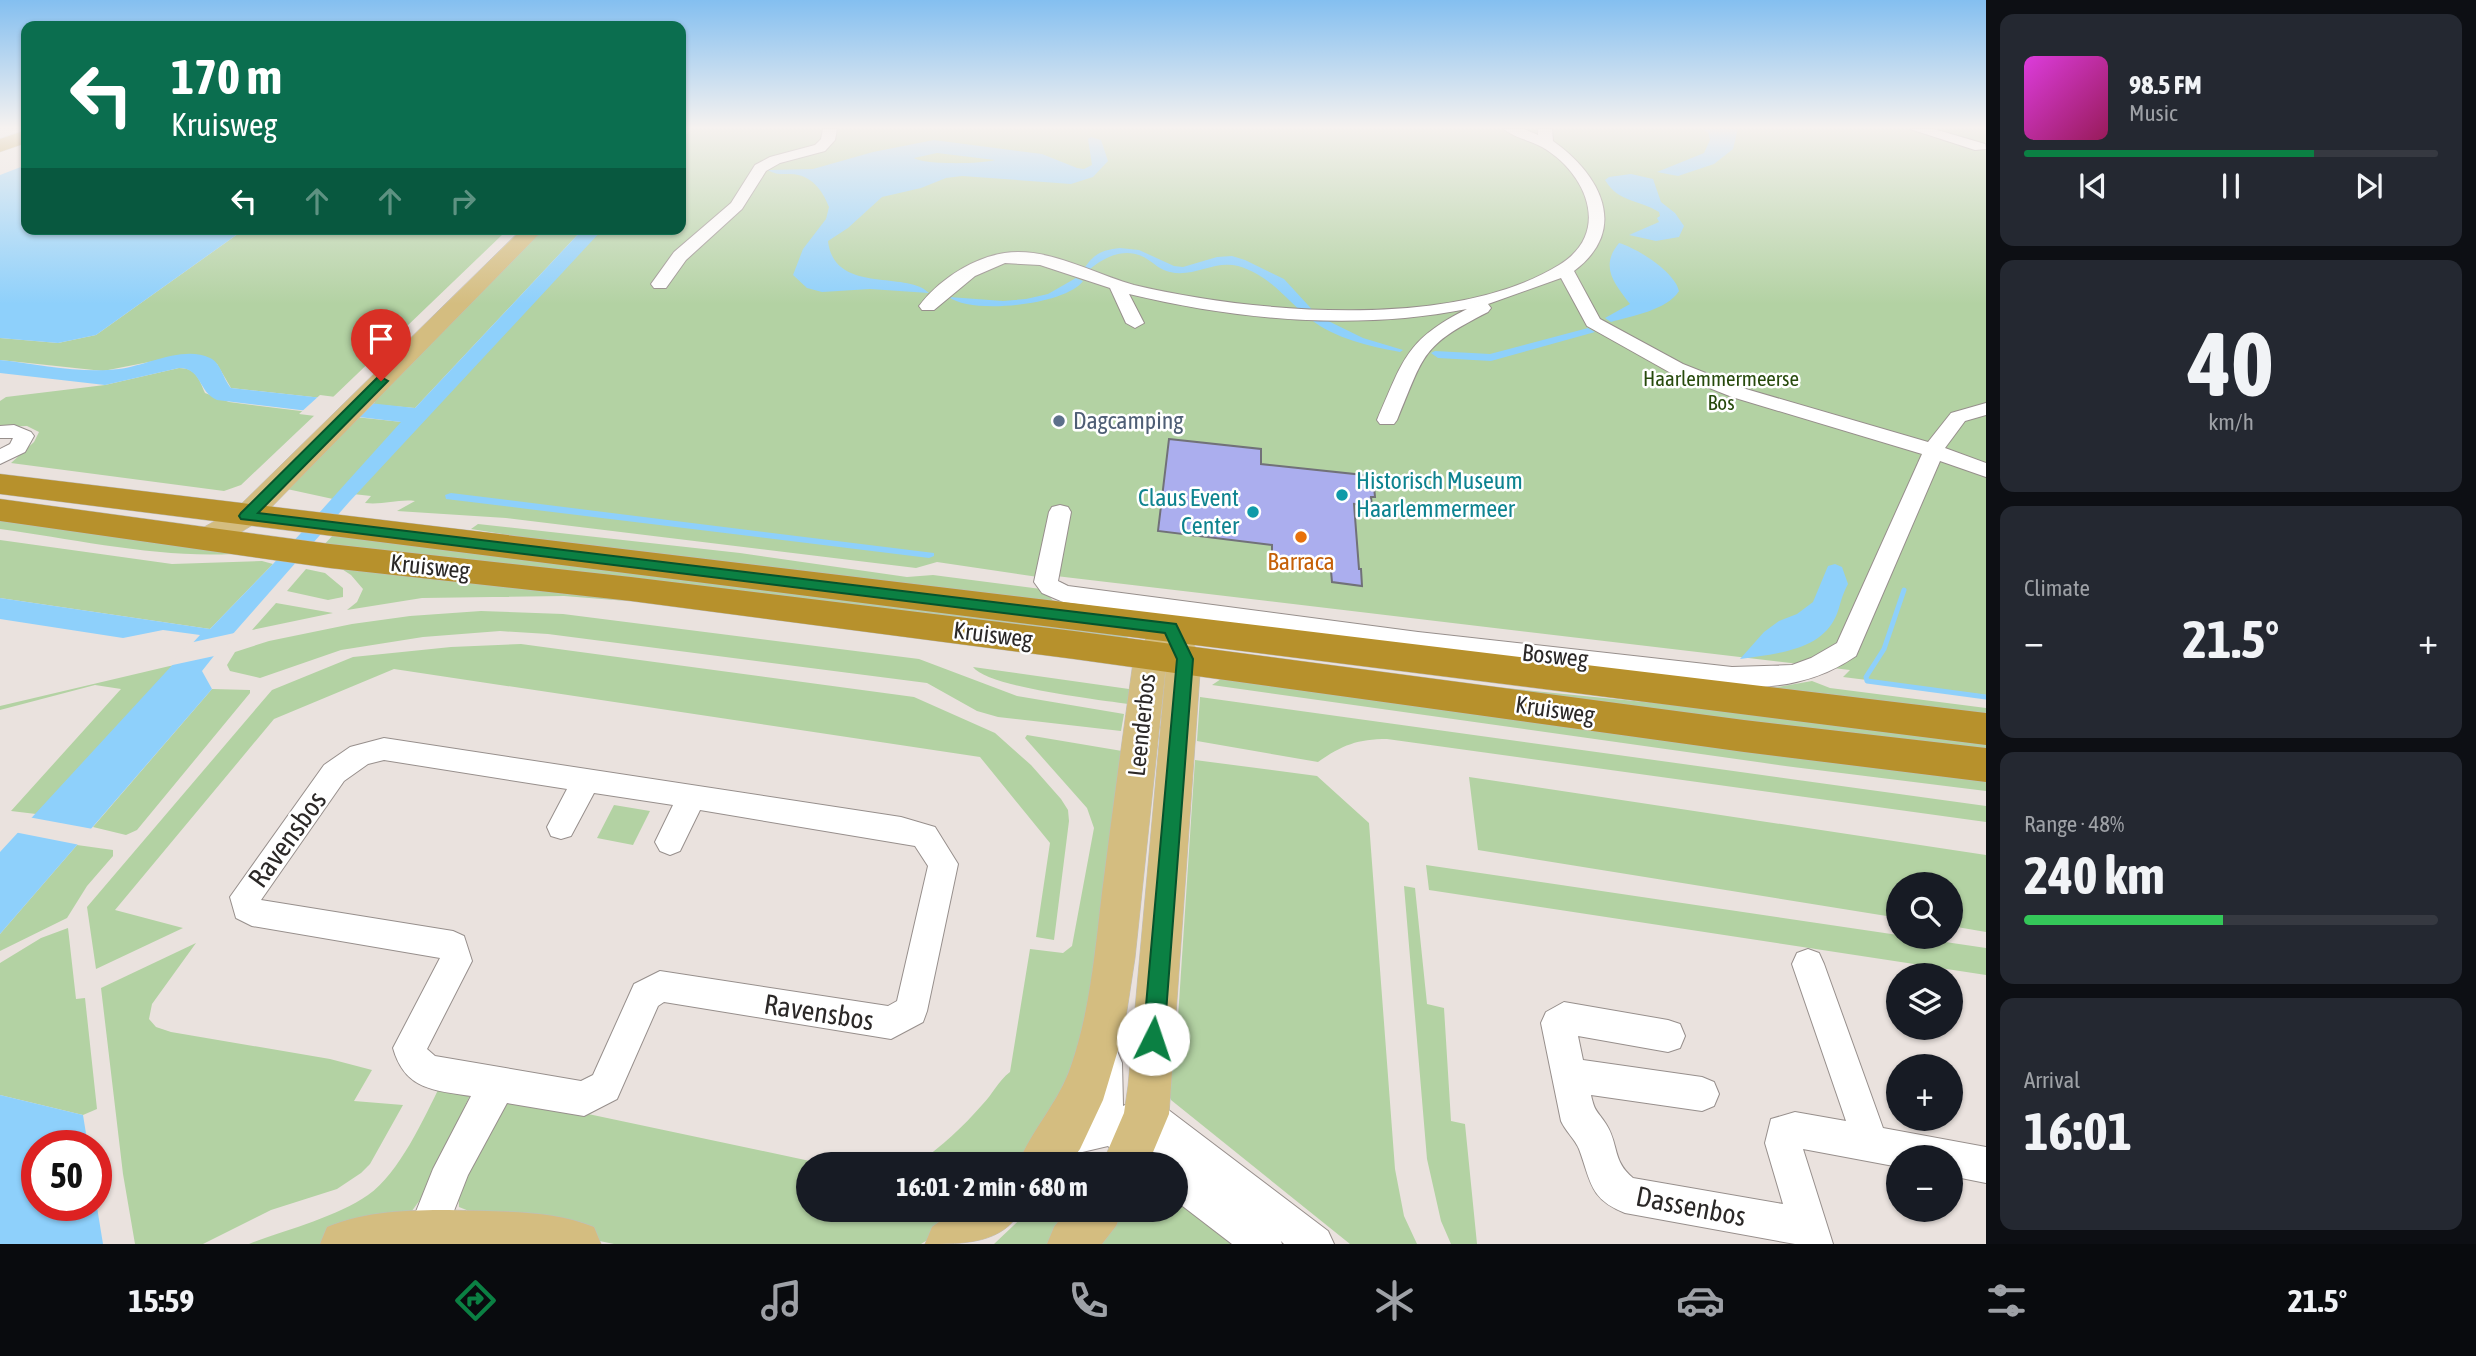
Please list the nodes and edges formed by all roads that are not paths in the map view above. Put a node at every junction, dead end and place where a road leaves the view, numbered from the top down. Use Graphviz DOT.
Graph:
graph roads {
  1 [pos="748,187"];
  2 [pos="1589,187"];
  3 [pos="507,235"];
  4 [pos="528,235"];
  5 [pos="1565,269"];
  6 [pos="660,284"];
  7 [pos="1116,284"];
  8 [pos="1508,295"];
  9 [pos="928,306"];
  10 [pos="1135,323"];
  11 [pos="1986,409"];
  12 [pos="339,410"];
  13 [pos="1387,420"];
  14 [pos="0,432"];
  15 [pos="1934,452"];
  16 [pos="0,458"];
  17 [pos="1986,470"];
  18 [pos="0,484"];
  19 [pos="0,510"];
  20 [pos="1060,512"];
  21 [pos="224,522"];
  22 [pos="290,536"];
  23 [pos="1168,647"];
  24 [pos="1986,729"];
  25 [pos="1986,765"];
  26 [pos="587,779"];
  27 [pos="692,796"];
  28 [pos="561,827"];
  29 [pos="670,842"];
  30 [pos="1808,964"];
  31 [pos="1107,1024"];
  32 [pos="1668,1036"];
  33 [pos="1570,1074"];
  34 [pos="498,1085"];
  35 [pos="1702,1094"];
  36 [pos="1135,1143"];
  37 [pos="1871,1143"];
  38 [pos="1886,1146"];
  39 [pos="1051,1152"];
  40 [pos="1963,1160"];
  41 [pos="1986,1165"];
  42 [pos="1188,1187"];
  43 [pos="980,1222"];
  44 [pos="1089,1222"];
  45 [pos="1812,1236"];
  46 [pos="423,1239"];
  47 [pos="344,1244"];
  48 [pos="577,1244"];
  49 [pos="949,1244"];
  50 [pos="1071,1244"];
  51 [pos="1263,1244"];
  52 [pos="1315,1244"];
  1 -- 6 [label="street"];
  2 -- 5 [label="street"];
  3 -- 12 [label="main road"];
  4 -- 12 [label="main road"];
  5 -- 8 [label="street"];
  5 -- 15 [label="street"];
  7 -- 8 [label="street"];
  7 -- 9 [label="street"];
  7 -- 10 [label="street"];
  8 -- 13 [label="street"];
  11 -- 15 [label="street, Bosweg"];
  12 -- 21 [label="main road"];
  14 -- 16 [label="street"];
  15 -- 17 [label="street"];
  15 -- 20 [label="street, Bosweg"];
  18 -- 21 [label="highway, Kruisweg"];
  19 -- 21 [label="highway, Kruisweg"];
  21 -- 22 [label="highway, Kruisweg"];
  21 -- 22 [label="highway, Kruisweg"];
  22 -- 23 [label="highway, Kruisweg"];
  23 -- 24 [label="highway, Kruisweg"];
  23 -- 25 [label="highway, Kruisweg"];
  23 -- 31 [label="main road, Leenderbos"];
  23 -- 36 [label="main road, Leenderbos"];
  26 -- 27 [label="street, Ravensbos"];
  26 -- 28 [label="street"];
  26 -- 34 [label="street, Ravensbos"];
  27 -- 29 [label="street"];
  27 -- 34 [label="street, Ravensbos"];
  30 -- 37 [label="street"];
  31 -- 36 [label="street, Leenderbos"];
  31 -- 39 [label="main road, Leenderbos"];
  32 -- 33 [label="street, Dassenbos"];
  33 -- 35 [label="street"];
  33 -- 45 [label="street, Dassenbos"];
  34 -- 46 [label="street"];
  36 -- 39 [label="street, Leenderbos"];
  36 -- 52 [label="street"];
  37 -- 38 [label="street, Dassenbos"];
  37 -- 45 [label="street, Dassenbos"];
  40 -- 41 [label="street"];
  42 -- 51 [label="street"];
  43 -- 49 [label="main road"];
  44 -- 50 [label="main road"];
  46 -- 47 [label="main road"];
  46 -- 48 [label="main road"];
}
